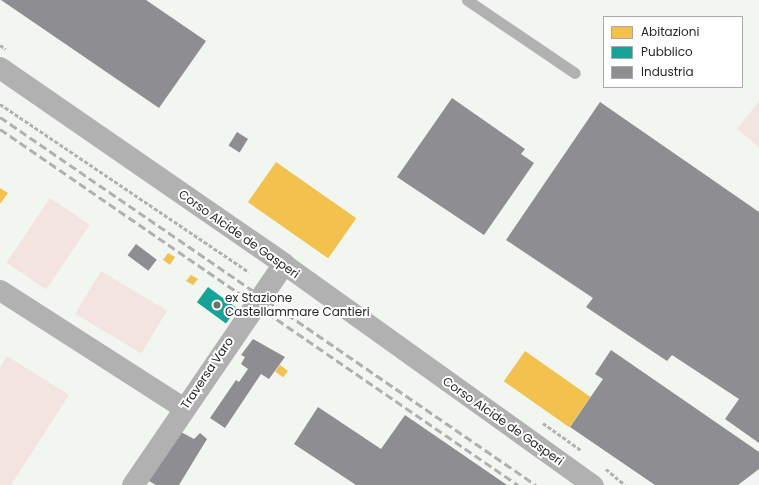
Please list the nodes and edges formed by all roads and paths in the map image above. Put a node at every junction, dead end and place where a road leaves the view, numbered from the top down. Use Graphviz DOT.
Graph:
graph roads {
  1 [pos="468,0"];
  2 [pos="0,68"];
  3 [pos="575,73"];
  4 [pos="0,104"];
  5 [pos="284,264"];
  6 [pos="249,272"];
  7 [pos="0,290"];
  8 [pos="184,408"];
  9 [pos="133,485"];
  10 [pos="593,485"];
  1 -- 3 [label="lane"];
  2 -- 5 [label="street, Corso Alcide de Gasperi"];
  4 -- 6 [label="path"];
  5 -- 8 [label="street, Traversa Varo"];
  5 -- 10 [label="street, Corso Alcide de Gasperi"];
  7 -- 8 [label="street"];
  8 -- 9 [label="street, Traversa Varo"];
}
